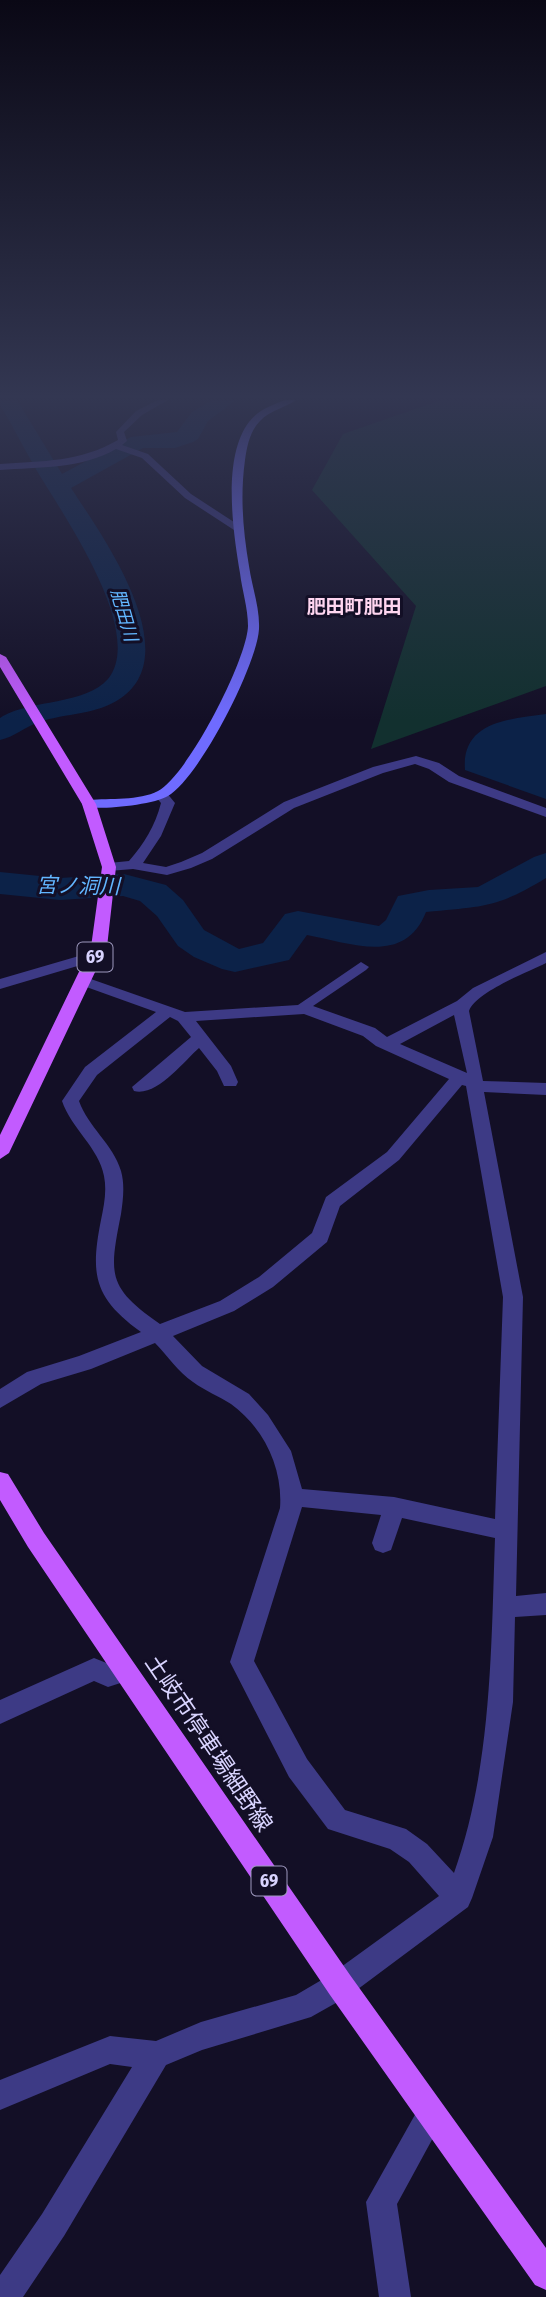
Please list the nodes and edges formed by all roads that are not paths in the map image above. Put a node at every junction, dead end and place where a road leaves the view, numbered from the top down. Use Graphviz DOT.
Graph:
graph roads {
  1 [pos="205,507"];
  2 [pos="235,507"];
  3 [pos="237,528"];
  4 [pos="0,657"];
  5 [pos="161,795"];
  6 [pos="89,804"];
  7 [pos="546,813"];
  8 [pos="133,865"];
  9 [pos="109,867"];
  10 [pos="96,956"];
  11 [pos="546,957"];
  12 [pos="361,967"];
  13 [pos="83,981"];
  14 [pos="0,984"];
  15 [pos="463,1004"];
  16 [pos="305,1009"];
  17 [pos="176,1014"];
  18 [pos="199,1039"];
  19 [pos="387,1044"];
  20 [pos="230,1082"];
  21 [pos="469,1082"];
  22 [pos="140,1087"];
  23 [pos="546,1089"];
  24 [pos="0,1153"];
  25 [pos="157,1333"];
  26 [pos="0,1400"];
  27 [pos="0,1481"];
  28 [pos="292,1497"];
  29 [pos="394,1507"];
  30 [pos="506,1531"];
  31 [pos="383,1543"];
  32 [pos="546,1604"];
  33 [pos="504,1606"];
  34 [pos="125,1671"];
  35 [pos="0,1712"];
  36 [pos="459,1898"];
  37 [pos="340,1985"];
  38 [pos="156,2055"];
  39 [pos="0,2095"];
  40 [pos="431,2114"];
  41 [pos="546,2274"];
  42 [pos="4,2297"];
  43 [pos="395,2297"];
  1 -- 3 [label="street"];
  2 -- 3 [label="street"];
  3 -- 5 [label="street"];
  4 -- 6 [label="main road, 69"];
  5 -- 6 [label="street"];
  5 -- 8 [label="street"];
  6 -- 9 [label="main road, 69"];
  7 -- 8 [label="street"];
  8 -- 9 [label="street"];
  9 -- 10 [label="main road, 69"];
  10 -- 13 [label="main road, 69"];
  10 -- 14 [label="street"];
  11 -- 15 [label="street"];
  12 -- 16 [label="street"];
  13 -- 17 [label="street"];
  13 -- 24 [label="main road, 69"];
  15 -- 19 [label="street"];
  15 -- 21 [label="street"];
  16 -- 17 [label="street"];
  16 -- 19 [label="street"];
  17 -- 18 [label="street"];
  17 -- 25 [label="street"];
  18 -- 20 [label="street"];
  18 -- 22 [label="street"];
  19 -- 21 [label="street"];
  21 -- 23 [label="street"];
  21 -- 25 [label="street"];
  21 -- 30 [label="street"];
  25 -- 26 [label="street"];
  25 -- 28 [label="street"];
  27 -- 34 [label="main road, 土岐市停車場細野線 / 69"];
  28 -- 29 [label="street"];
  28 -- 36 [label="street"];
  29 -- 30 [label="street"];
  29 -- 31 [label="street"];
  30 -- 33 [label="street"];
  32 -- 33 [label="street"];
  33 -- 36 [label="street"];
  34 -- 35 [label="street"];
  34 -- 37 [label="main road, 土岐市停車場細野線 / 69"];
  36 -- 37 [label="street"];
  37 -- 38 [label="street"];
  37 -- 40 [label="main road, 土岐市停車場細野線 / 69"];
  38 -- 39 [label="street"];
  38 -- 42 [label="street"];
  40 -- 41 [label="main road, 土岐市停車場細野線 / 69"];
  40 -- 43 [label="street"];
}
